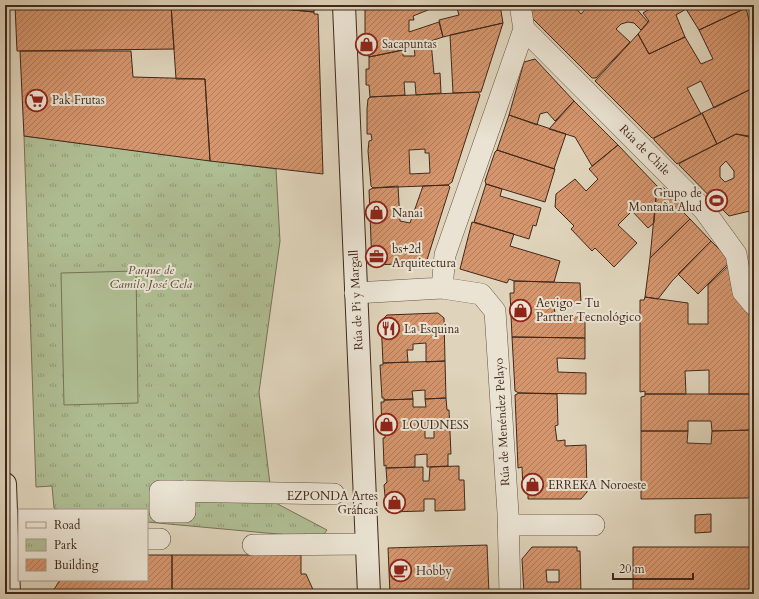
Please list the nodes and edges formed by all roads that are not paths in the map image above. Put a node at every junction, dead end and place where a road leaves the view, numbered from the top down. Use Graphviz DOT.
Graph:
graph roads {
  1 [pos="344,5"];
  2 [pos="520,5"];
  3 [pos="524,29"];
  4 [pos="442,288"];
  5 [pos="355,293"];
  6 [pos="754,305"];
  7 [pos="5,484"];
  8 [pos="185,491"];
  9 [pos="334,494"];
  10 [pos="508,525"];
  11 [pos="594,525"];
  12 [pos="13,545"];
  13 [pos="253,545"];
  14 [pos="367,549"];
  15 [pos="9,594"];
  16 [pos="369,594"];
  17 [pos="510,594"];
  1 -- 5 [label="street, Rúa de Pi y Margall"];
  2 -- 3 [label="street"];
  3 -- 4 [label="street"];
  3 -- 6 [label="street, Rúa de Chile"];
  4 -- 5 [label="street"];
  4 -- 10 [label="street, Rúa de Menéndez Pelayo"];
  5 -- 14 [label="street, Rúa de Pi y Margall"];
  7 -- 12 [label="street"];
  8 -- 9 [label="street"];
  10 -- 11 [label="street"];
  10 -- 17 [label="street, Rúa de Menéndez Pelayo"];
  12 -- 15 [label="street"];
  13 -- 14 [label="street"];
  14 -- 16 [label="street, Rúa de Pi y Margall"];
}
